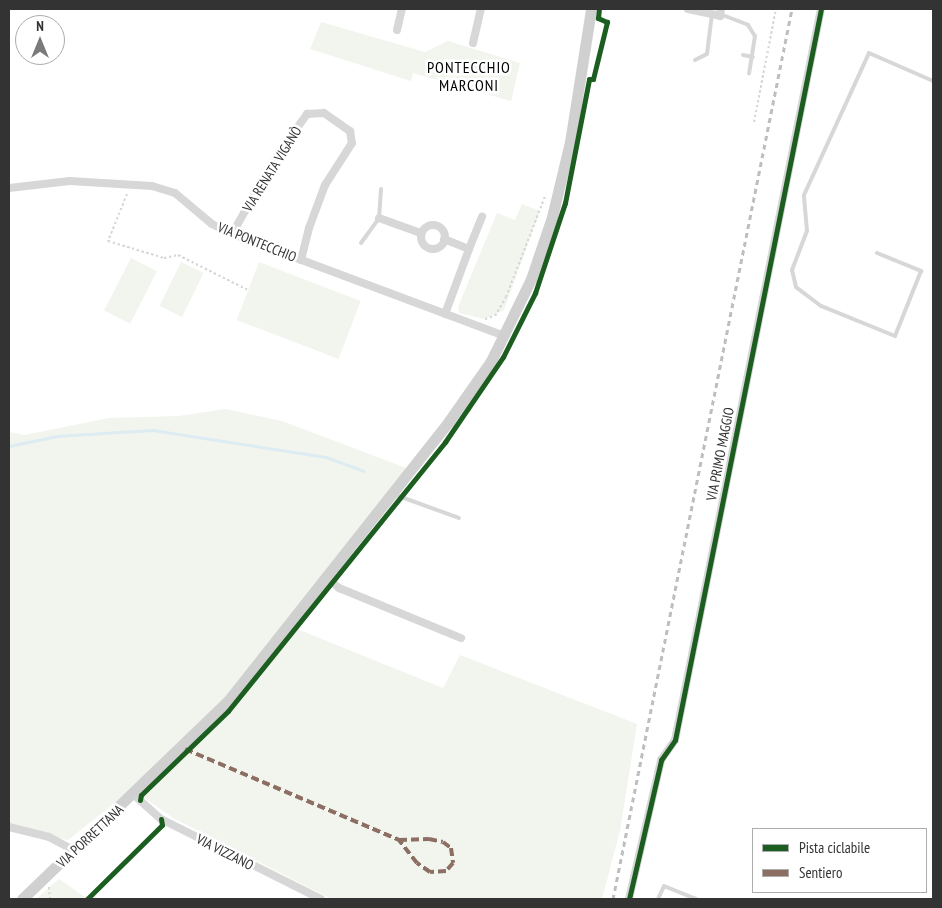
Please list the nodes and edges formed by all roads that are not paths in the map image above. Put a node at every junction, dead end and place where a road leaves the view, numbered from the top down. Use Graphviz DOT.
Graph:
graph roads {
  1 [pos="402,9"];
  2 [pos="481,9"];
  3 [pos="591,9"];
  4 [pos="688,9"];
  5 [pos="821,9"];
  6 [pos="718,13"];
  7 [pos="397,30"];
  8 [pos="473,43"];
  9 [pos="743,55"];
  10 [pos="753,57"];
  11 [pos="695,60"];
  12 [pos="749,74"];
  13 [pos="933,81"];
  14 [pos="9,188"];
  15 [pos="381,189"];
  16 [pos="482,216"];
  17 [pos="379,218"];
  18 [pos="421,233"];
  19 [pos="232,234"];
  20 [pos="444,239"];
  21 [pos="361,243"];
  22 [pos="469,249"];
  23 [pos="877,253"];
  24 [pos="301,260"];
  25 [pos="445,314"];
  26 [pos="505,336"];
  27 [pos="393,493"];
  28 [pos="459,518"];
  29 [pos="327,578"];
  30 [pos="461,638"];
  31 [pos="134,795"];
  32 [pos="9,827"];
  33 [pos="73,850"];
  34 [pos="22,899"];
  35 [pos="321,899"];
  36 [pos="629,899"];
  37 [pos="658,899"];
  38 [pos="697,899"];
  1 -- 7 [label="street"];
  2 -- 8 [label="street"];
  3 -- 26 [label="main road, VIA PORRETTANA"];
  4 -- 6 [label="street"];
  5 -- 36 [label="street, VIA PRIMO MAGGIO"];
  6 -- 10 [label="lane"];
  6 -- 11 [label="lane"];
  9 -- 10 [label="lane"];
  10 -- 12 [label="lane"];
  13 -- 23 [label="lane"];
  14 -- 19 [label="street, VIA PONTECCHIO"];
  15 -- 17 [label="lane"];
  16 -- 22 [label="street"];
  17 -- 18 [label="street"];
  17 -- 21 [label="lane"];
  18 -- 20 [label="street"];
  18 -- 20 [label="street"];
  19 -- 24 [label="street, VIA PONTECCHIO"];
  19 -- 24 [label="street, VIA RENATA VIGANÒ"];
  20 -- 22 [label="street"];
  22 -- 25 [label="street"];
  24 -- 25 [label="street, VIA PONTECCHIO"];
  25 -- 26 [label="street, VIA PONTECCHIO"];
  26 -- 27 [label="main road, VIA PORRETTANA"];
  27 -- 28 [label="lane"];
  27 -- 29 [label="main road, VIA PORRETTANA"];
  29 -- 30 [label="street"];
  29 -- 31 [label="main road, VIA PORRETTANA"];
  31 -- 33 [label="main road, VIA PORRETTANA"];
  31 -- 35 [label="street, VIA VIZZANO"];
  32 -- 33 [label="street"];
  33 -- 34 [label="main road, VIA PORRETTANA"];
  37 -- 38 [label="lane"];
}
